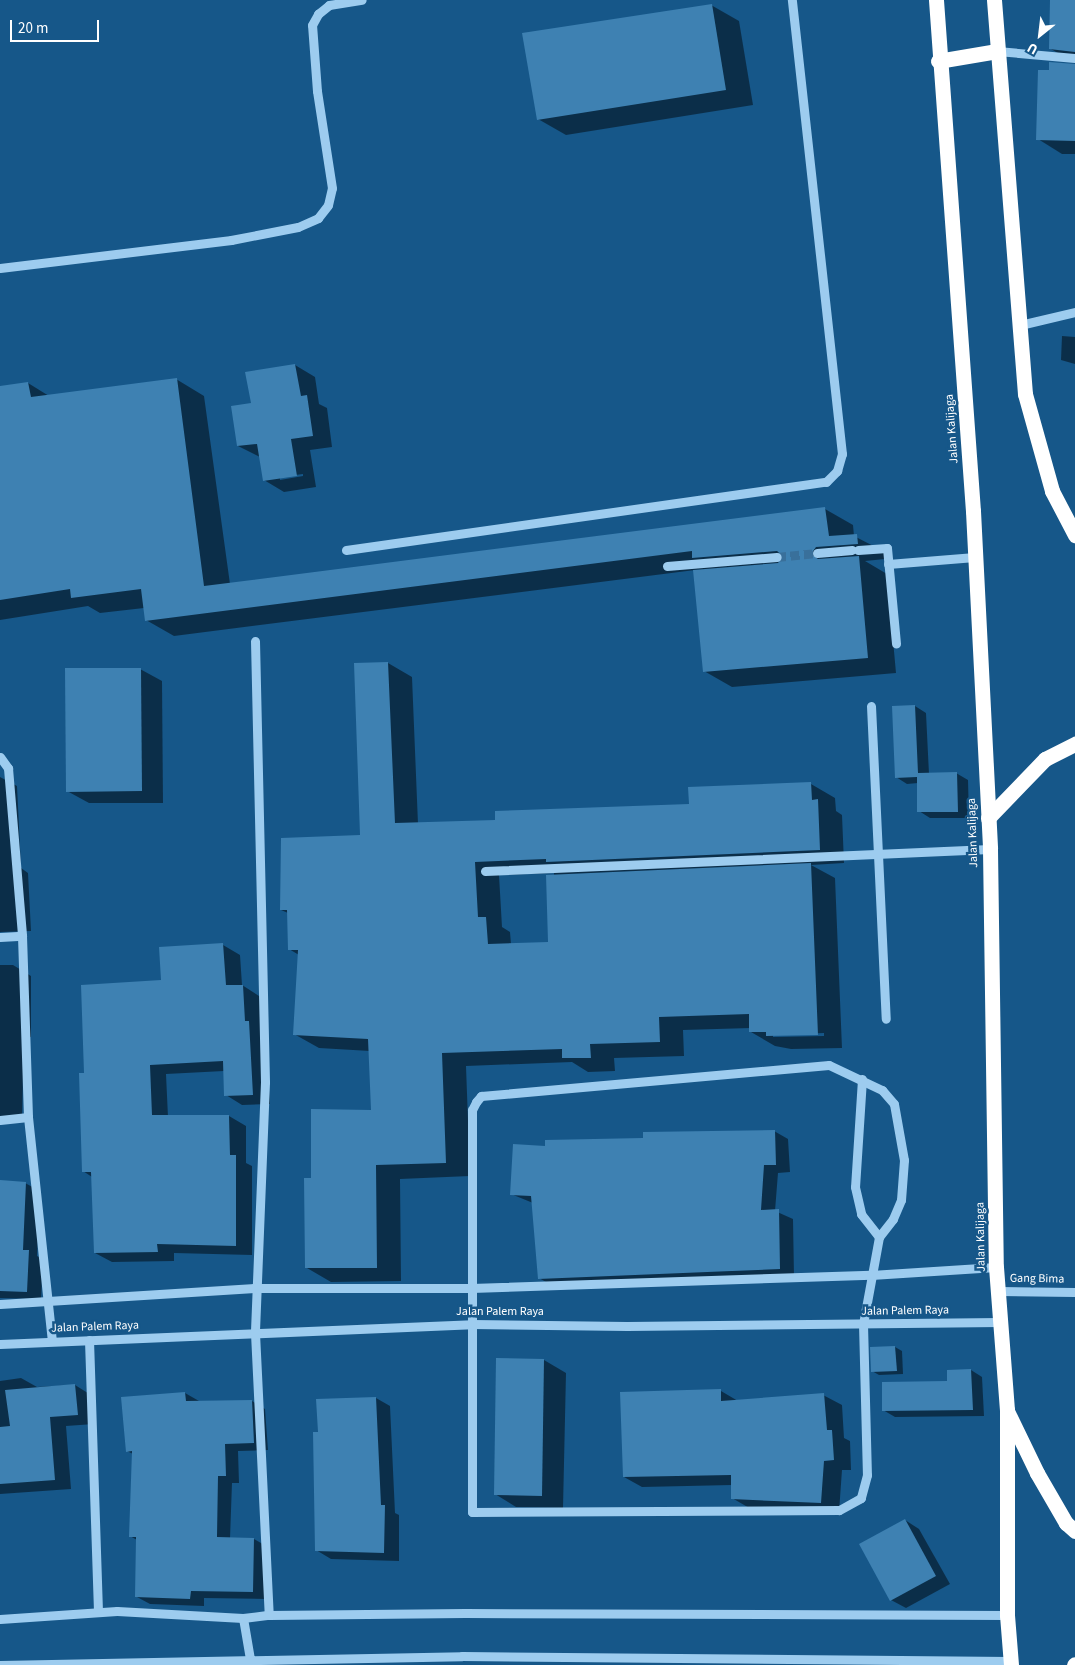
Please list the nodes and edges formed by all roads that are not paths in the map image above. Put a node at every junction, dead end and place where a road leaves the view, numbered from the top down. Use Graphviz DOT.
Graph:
graph roads {
  1 [pos="362,0"];
  2 [pos="792,0"];
  3 [pos="936,0"];
  4 [pos="994,0"];
  5 [pos="997,51"];
  6 [pos="1075,58"];
  7 [pos="938,61"];
  8 [pos="0,268"];
  9 [pos="1075,312"];
  10 [pos="1020,325"];
  11 [pos="1075,535"];
  12 [pos="346,550"];
  13 [pos="817,553"];
  14 [pos="777,557"];
  15 [pos="975,557"];
  16 [pos="888,564"];
  17 [pos="667,566"];
  18 [pos="255,641"];
  19 [pos="896,644"];
  20 [pos="871,706"];
  21 [pos="1075,744"];
  22 [pos="0,756"];
  23 [pos="988,818"];
  24 [pos="990,849"];
  25 [pos="878,854"];
  26 [pos="485,871"];
  27 [pos="22,936"];
  28 [pos="0,937"];
  29 [pos="886,1019"];
  30 [pos="862,1079"];
  31 [pos="28,1117"];
  32 [pos="0,1120"];
  33 [pos="879,1237"];
  34 [pos="996,1267"];
  35 [pos="871,1275"];
  36 [pos="254,1288"];
  37 [pos="471,1288"];
  38 [pos="998,1291"];
  39 [pos="1075,1292"];
  40 [pos="47,1300"];
  41 [pos="0,1304"];
  42 [pos="1000,1322"];
  43 [pos="472,1324"];
  44 [pos="863,1324"];
  45 [pos="255,1333"];
  46 [pos="89,1340"];
  47 [pos="52,1341"];
  48 [pos="0,1344"];
  49 [pos="1007,1410"];
  50 [pos="1075,1531"];
  51 [pos="98,1612"];
  52 [pos="269,1615"];
  53 [pos="1007,1615"];
  54 [pos="243,1618"];
  55 [pos="0,1619"];
  56 [pos="249,1655"];
  57 [pos="208,1662"];
  58 [pos="1010,1663"];
  59 [pos="0,1665"];
  1 -- 8 [label="street"];
  2 -- 12 [label="street"];
  3 -- 7 [label="highway, Jalan Kalijaga"];
  4 -- 5 [label="highway"];
  5 -- 6 [label="street"];
  5 -- 7 [label="highway"];
  5 -- 10 [label="highway"];
  7 -- 15 [label="highway, Jalan Kalijaga"];
  9 -- 10 [label="street"];
  10 -- 11 [label="highway"];
  13 -- 16 [label="street"];
  14 -- 17 [label="street"];
  15 -- 16 [label="street"];
  15 -- 23 [label="highway, Jalan Kalijaga"];
  16 -- 19 [label="street"];
  18 -- 36 [label="street"];
  20 -- 25 [label="street"];
  21 -- 23 [label="highway"];
  22 -- 27 [label="street"];
  23 -- 24 [label="highway, Jalan Kalijaga"];
  24 -- 25 [label="street"];
  24 -- 34 [label="highway, Jalan Kalijaga"];
  25 -- 26 [label="street"];
  25 -- 29 [label="street"];
  27 -- 28 [label="street"];
  27 -- 31 [label="street"];
  30 -- 33 [label="street"];
  30 -- 33 [label="street"];
  30 -- 37 [label="street"];
  31 -- 32 [label="street"];
  31 -- 40 [label="street"];
  33 -- 35 [label="street"];
  34 -- 35 [label="street, Jalan Palem Raya"];
  34 -- 38 [label="highway, Jalan Kalijaga"];
  35 -- 37 [label="street, Jalan Palem Raya"];
  35 -- 44 [label="street"];
  36 -- 37 [label="street, Jalan Palem Raya"];
  36 -- 40 [label="street, Jalan Palem Raya"];
  36 -- 45 [label="street"];
  37 -- 43 [label="street"];
  38 -- 39 [label="street, Gang Bima"];
  38 -- 42 [label="highway, Jalan Kalijaga"];
  40 -- 41 [label="street, Jalan Palem Raya"];
  40 -- 47 [label="street"];
  42 -- 44 [label="street, Jalan Palem Raya"];
  42 -- 49 [label="highway, Jalan Kalijaga"];
  43 -- 44 [label="street, Jalan Palem Raya"];
  43 -- 44 [label="street"];
  43 -- 45 [label="street, Jalan Palem Raya"];
  45 -- 46 [label="street, Jalan Palem Raya"];
  45 -- 52 [label="street"];
  46 -- 47 [label="street, Jalan Palem Raya"];
  46 -- 51 [label="street"];
  47 -- 48 [label="street, Jalan Palem Raya"];
  49 -- 50 [label="highway"];
  49 -- 53 [label="highway, Jalan Kalijaga"];
  51 -- 54 [label="street"];
  51 -- 55 [label="street"];
  52 -- 53 [label="street"];
  52 -- 54 [label="street"];
  53 -- 58 [label="highway, Jalan Kalijaga"];
  54 -- 56 [label="street"];
  56 -- 57 [label="street"];
  56 -- 58 [label="street"];
  57 -- 59 [label="street"];
}
